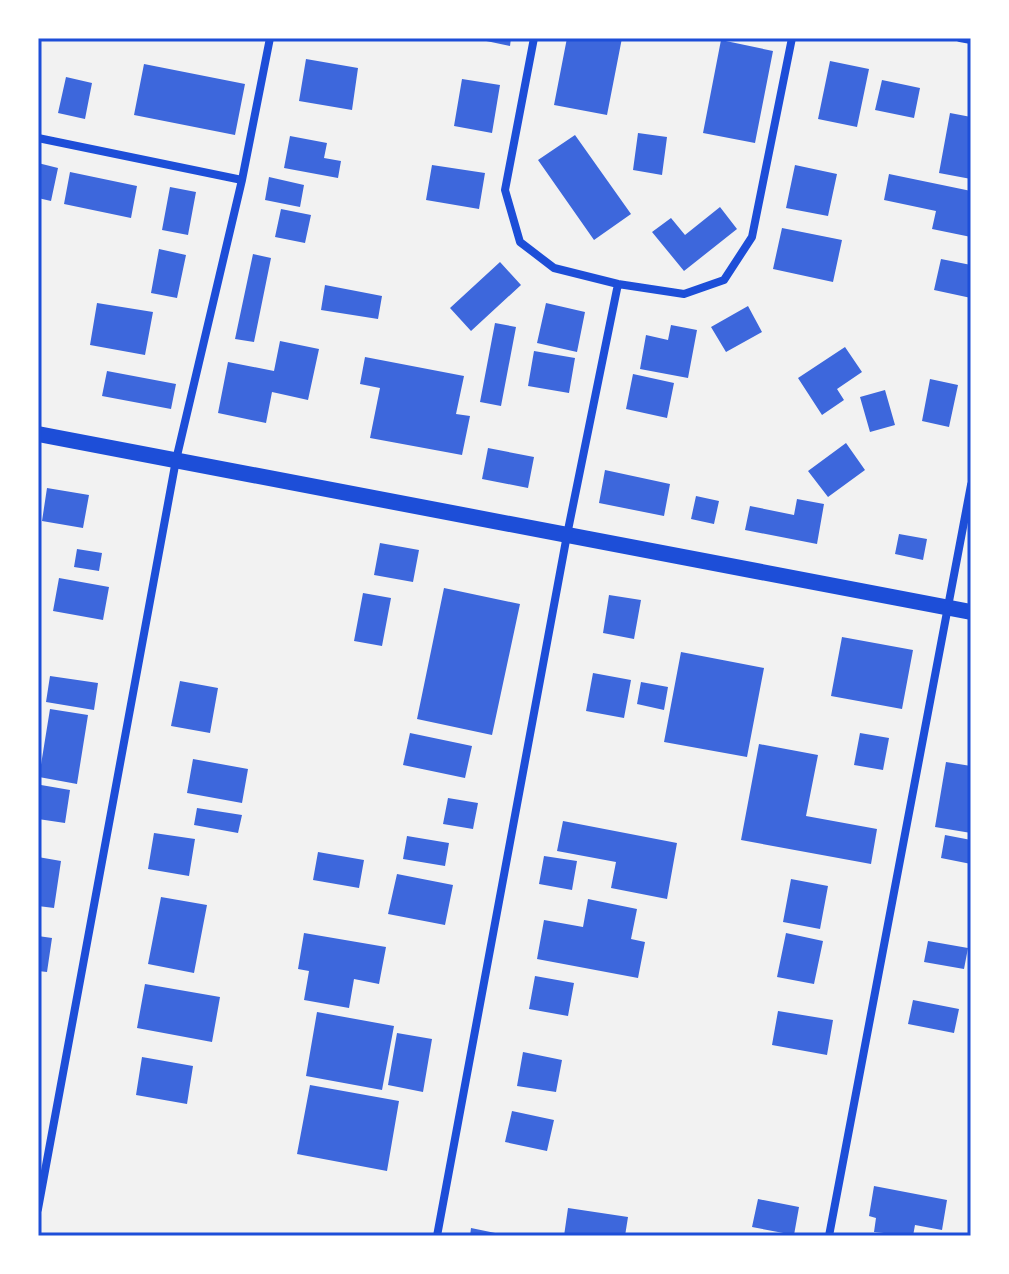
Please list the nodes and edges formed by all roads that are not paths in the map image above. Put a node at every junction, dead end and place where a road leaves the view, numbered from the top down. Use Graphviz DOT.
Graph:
graph roads {
  1 [pos="270,38"];
  2 [pos="534,38"];
  3 [pos="792,38"];
  4 [pos="960,38"];
  5 [pos="971,40"];
  6 [pos="38,138"];
  7 [pos="242,180"];
  8 [pos="618,284"];
  9 [pos="38,434"];
  10 [pos="176,460"];
  11 [pos="971,485"];
  12 [pos="567,535"];
  13 [pos="947,607"];
  14 [pos="971,612"];
  15 [pos="38,1209"];
  16 [pos="437,1236"];
  17 [pos="829,1236"];
  1 -- 7 [label="street"];
  2 -- 8 [label="street"];
  3 -- 8 [label="street"];
  4 -- 5 [label="street"];
  6 -- 7 [label="street"];
  7 -- 10 [label="street"];
  8 -- 12 [label="street"];
  9 -- 10 [label="main road"];
  10 -- 12 [label="main road"];
  10 -- 15 [label="street"];
  11 -- 13 [label="street"];
  12 -- 13 [label="main road"];
  12 -- 16 [label="street"];
  13 -- 14 [label="main road"];
  13 -- 17 [label="street"];
}
